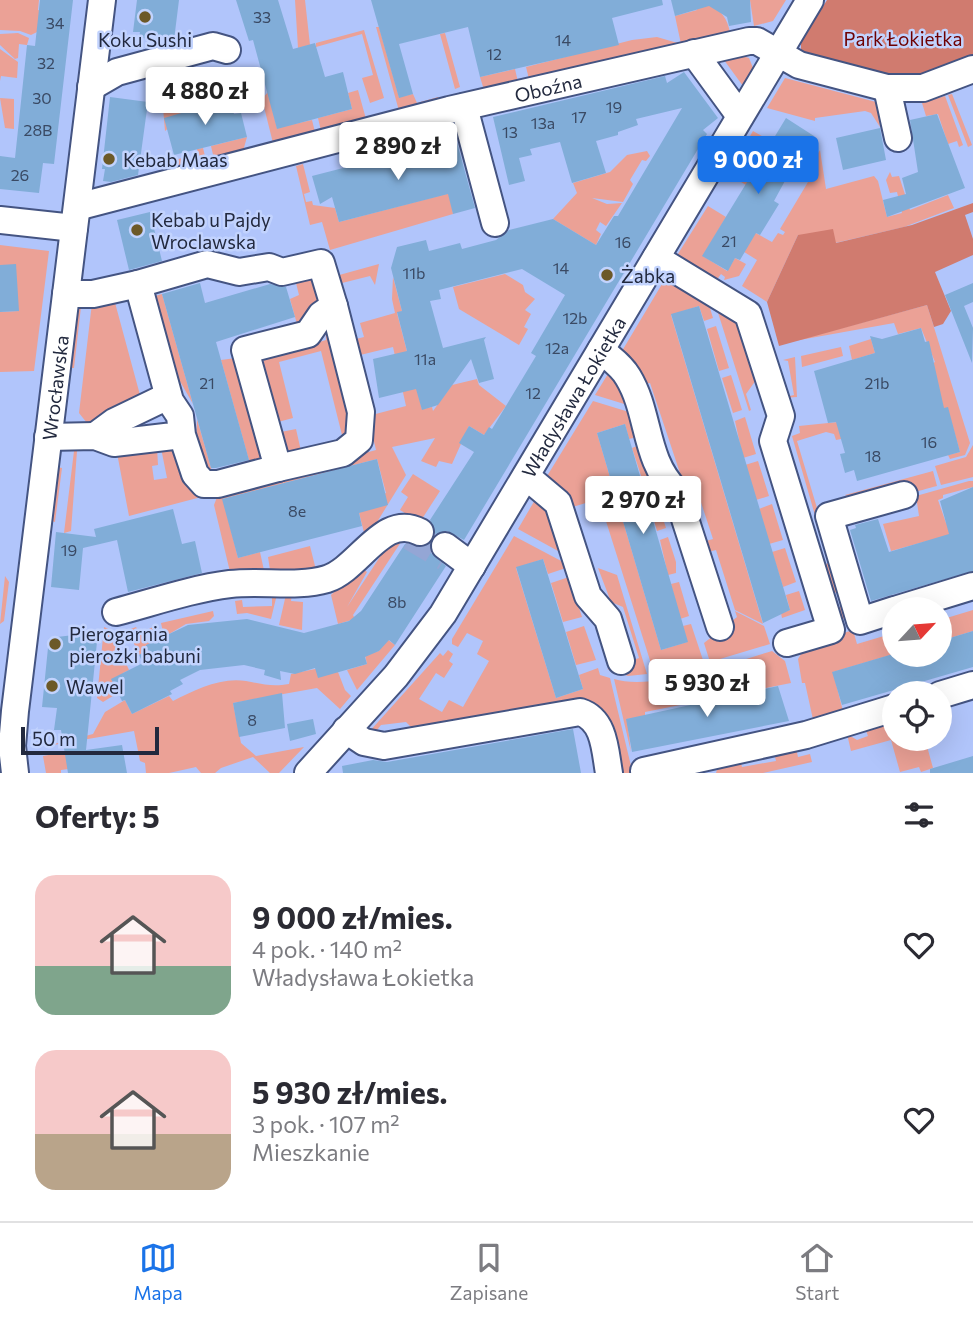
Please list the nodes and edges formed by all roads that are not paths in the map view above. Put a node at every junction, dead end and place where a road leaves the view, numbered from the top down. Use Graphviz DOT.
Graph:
graph roads {
  1 [pos="102,0"];
  2 [pos="810,0"];
  3 [pos="97,41"];
  4 [pos="227,50"];
  5 [pos="694,53"];
  6 [pos="778,53"];
  7 [pos="973,69"];
  8 [pos="126,70"];
  9 [pos="91,87"];
  10 [pos="887,88"];
  11 [pos="464,107"];
  12 [pos="740,116"];
  13 [pos="898,138"];
  14 [pos="76,218"];
  15 [pos="0,220"];
  16 [pos="495,223"];
  17 [pos="656,258"];
  18 [pos="138,284"];
  19 [pos="66,294"];
  20 [pos="334,306"];
  21 [pos="601,350"];
  22 [pos="168,396"];
  23 [pos="182,435"];
  24 [pos="95,436"];
  25 [pos="48,437"];
  26 [pos="278,468"];
  27 [pos="526,476"];
  28 [pos="904,495"];
  29 [pos="406,533"];
  30 [pos="973,586"];
  31 [pos="938,597"];
  32 [pos="116,612"];
  33 [pos="882,614"];
  34 [pos="720,627"];
  35 [pos="787,643"];
  36 [pos="621,661"];
  37 [pos="973,685"];
  38 [pos="952,691"];
  39 [pos="882,712"];
  40 [pos="346,730"];
  41 [pos="6,746"];
  42 [pos="645,771"];
  43 [pos="15,773"];
  44 [pos="308,773"];
  45 [pos="608,773"];
  1 -- 3 [label="street, Wrocławska"];
  2 -- 6 [label="street, Władysława Łokietka"];
  3 -- 8 [label="street"];
  3 -- 9 [label="street, Wrocławska"];
  4 -- 8 [label="street"];
  5 -- 6 [label="street, Oboźna"];
  5 -- 11 [label="street, Oboźna"];
  5 -- 12 [label="street"];
  6 -- 10 [label="street, Oboźna"];
  6 -- 12 [label="street, Władysława Łokietka"];
  7 -- 10 [label="street, Oboźna"];
  8 -- 9 [label="street"];
  9 -- 14 [label="street, Wrocławska"];
  10 -- 13 [label="street"];
  11 -- 14 [label="street, Oboźna"];
  11 -- 16 [label="street"];
  12 -- 17 [label="street, Władysława Łokietka"];
  14 -- 15 [label="street"];
  14 -- 19 [label="street, Wrocławska"];
  17 -- 21 [label="street, Władysława Łokietka"];
  17 -- 35 [label="street"];
  18 -- 19 [label="street"];
  18 -- 20 [label="street"];
  18 -- 22 [label="street"];
  19 -- 25 [label="street, Wrocławska"];
  20 -- 26 [label="street"];
  20 -- 26 [label="street"];
  21 -- 27 [label="street, Władysława Łokietka"];
  21 -- 34 [label="street"];
  22 -- 23 [label="street"];
  22 -- 24 [label="street"];
  23 -- 24 [label="street"];
  23 -- 26 [label="street"];
  24 -- 25 [label="street"];
  25 -- 41 [label="street, Wrocławska"];
  27 -- 36 [label="street"];
  27 -- 40 [label="street, Władysława Łokietka"];
  28 -- 33 [label="street"];
  29 -- 32 [label="street"];
  30 -- 31 [label="street"];
  37 -- 38 [label="street"];
  39 -- 42 [label="street"];
  40 -- 44 [label="street, Władysława Łokietka"];
  40 -- 45 [label="street"];
  41 -- 43 [label="street, Wrocławska"];
}
